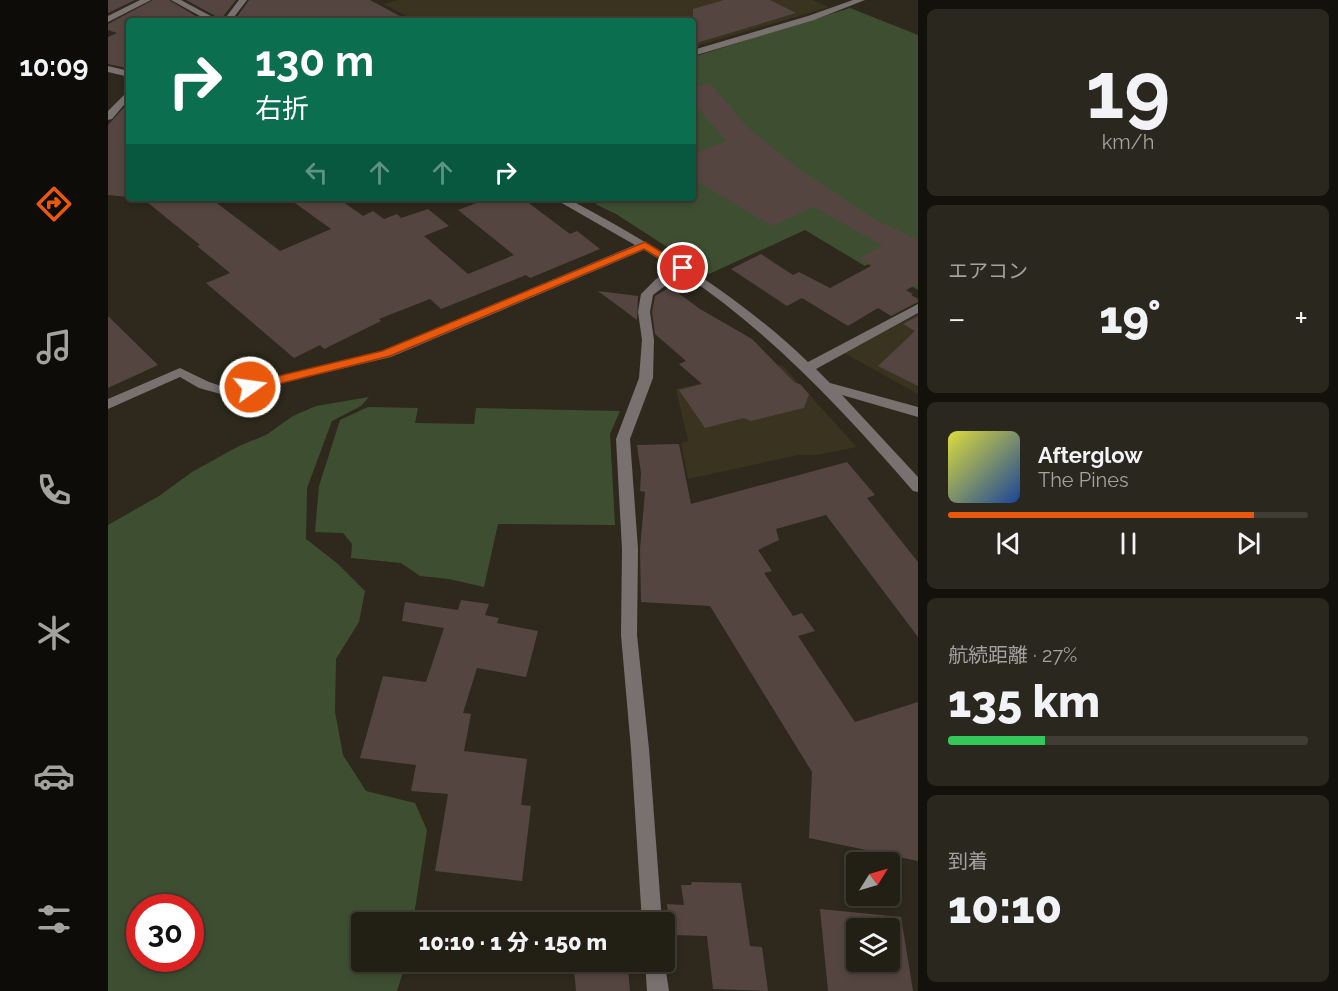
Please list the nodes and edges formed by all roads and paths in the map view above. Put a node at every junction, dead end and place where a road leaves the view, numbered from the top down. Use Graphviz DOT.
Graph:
graph roads {
  1 [pos="147,0"];
  2 [pos="175,0"];
  3 [pos="243,0"];
  4 [pos="861,0"];
  5 [pos="210,18"];
  6 [pos="229,18"];
  7 [pos="108,20"];
  8 [pos="696,52"];
  9 [pos="108,69"];
  10 [pos="126,73"];
  11 [pos="126,96"];
  12 [pos="108,117"];
  13 [pos="564,201"];
  14 [pos="645,245"];
  15 [pos="683,268"];
  16 [pos="918,308"];
  17 [pos="809,367"];
  18 [pos="828,387"];
  19 [pos="108,404"];
  20 [pos="918,412"];
  21 [pos="918,488"];
  22 [pos="651,912"];
  23 [pos="656,972"];
  24 [pos="658,991"];
  1 -- 7 [label="street"];
  2 -- 5 [label="street"];
  3 -- 6 [label="street"];
  4 -- 8 [label="street"];
  9 -- 10 [label="street"];
  11 -- 12 [label="street"];
  13 -- 14 [label="street"];
  14 -- 15 [label="street"];
  14 -- 19 [label="street"];
  15 -- 17 [label="street"];
  15 -- 22 [label="street"];
  16 -- 17 [label="street"];
  17 -- 18 [label="street"];
  18 -- 20 [label="street"];
  18 -- 21 [label="street"];
  23 -- 24 [label="street"];
}
